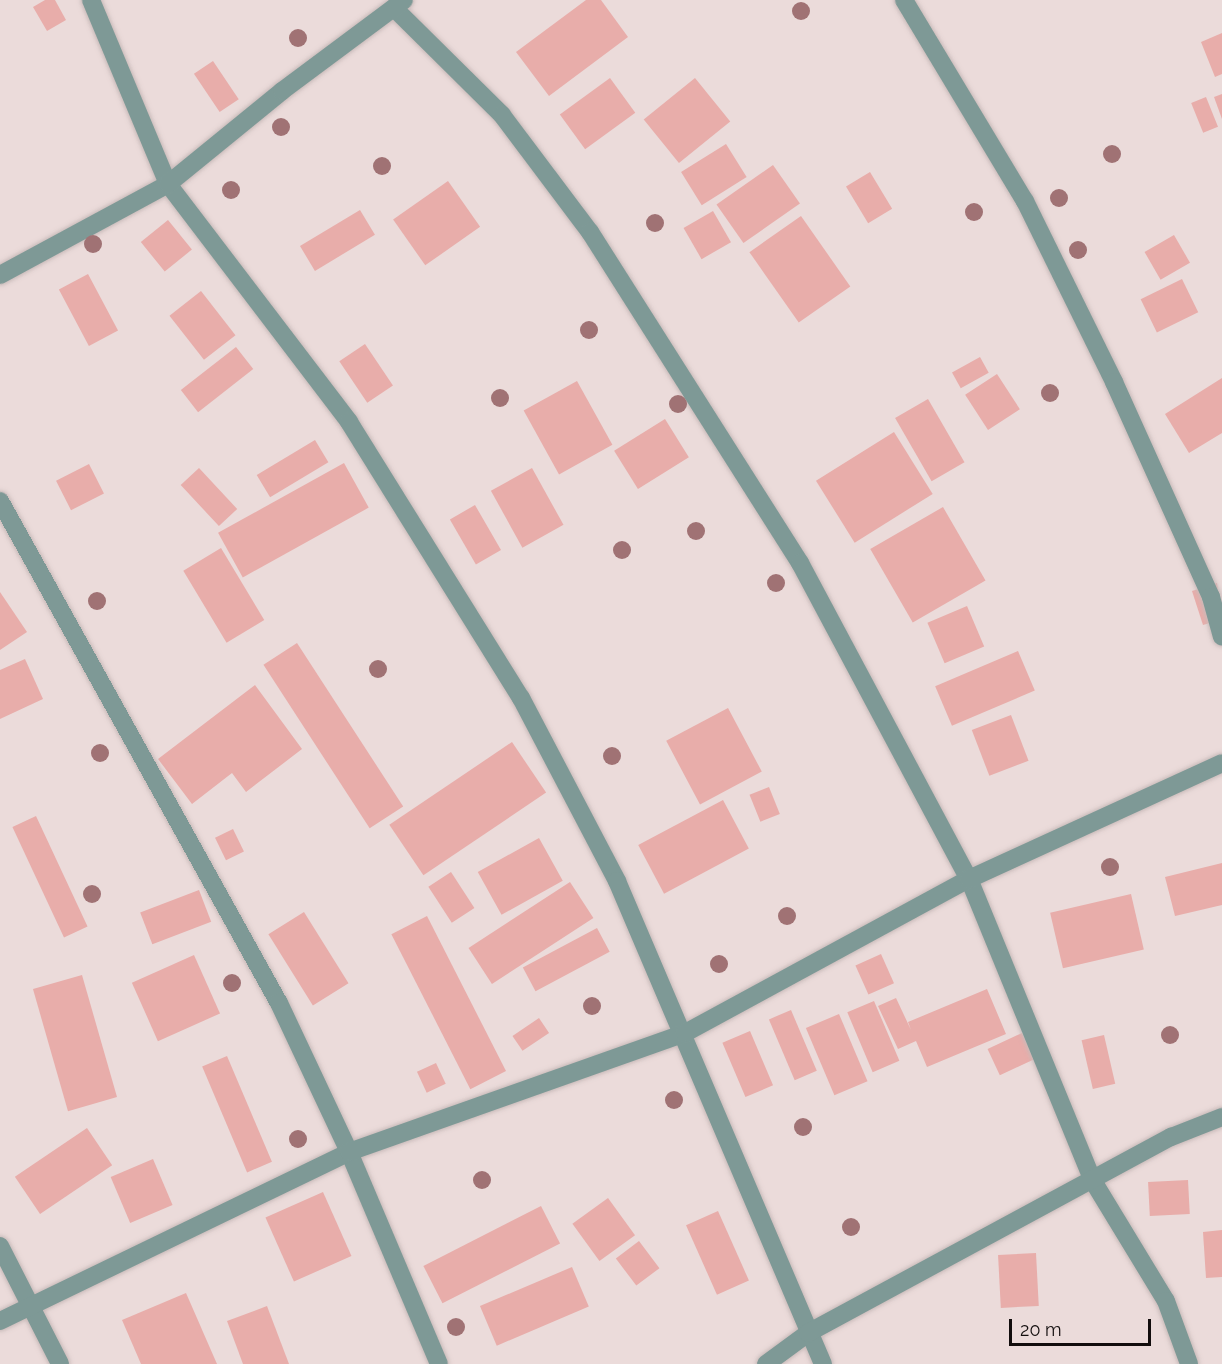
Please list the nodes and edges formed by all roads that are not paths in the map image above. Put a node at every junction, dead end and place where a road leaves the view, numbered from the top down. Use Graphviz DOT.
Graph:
graph roads {
  1 [pos="91,0"];
  2 [pos="904,0"];
  3 [pos="399,4"];
  4 [pos="168,184"];
  5 [pos="0,275"];
  6 [pos="0,501"];
  7 [pos="1222,637"];
  8 [pos="1222,763"];
  9 [pos="969,879"];
  10 [pos="684,1033"];
  11 [pos="1222,1117"];
  12 [pos="349,1152"];
  13 [pos="1093,1181"];
  14 [pos="0,1246"];
  15 [pos="29,1304"];
  16 [pos="0,1321"];
  17 [pos="808,1333"];
  18 [pos="60,1364"];
  19 [pos="439,1364"];
  20 [pos="766,1364"];
  21 [pos="823,1364"];
  22 [pos="1189,1364"];
  1 -- 4 [label="street"];
  2 -- 7 [label="street"];
  3 -- 4 [label="street"];
  3 -- 9 [label="street"];
  4 -- 5 [label="street"];
  4 -- 10 [label="street"];
  6 -- 12 [label="street"];
  8 -- 9 [label="street"];
  9 -- 10 [label="street"];
  9 -- 13 [label="street"];
  10 -- 12 [label="street"];
  10 -- 17 [label="street"];
  11 -- 13 [label="street"];
  12 -- 15 [label="street"];
  12 -- 19 [label="street"];
  13 -- 17 [label="street"];
  13 -- 22 [label="street"];
  14 -- 15 [label="street"];
  15 -- 16 [label="street"];
  15 -- 18 [label="street"];
  17 -- 20 [label="street"];
  17 -- 21 [label="street"];
}
